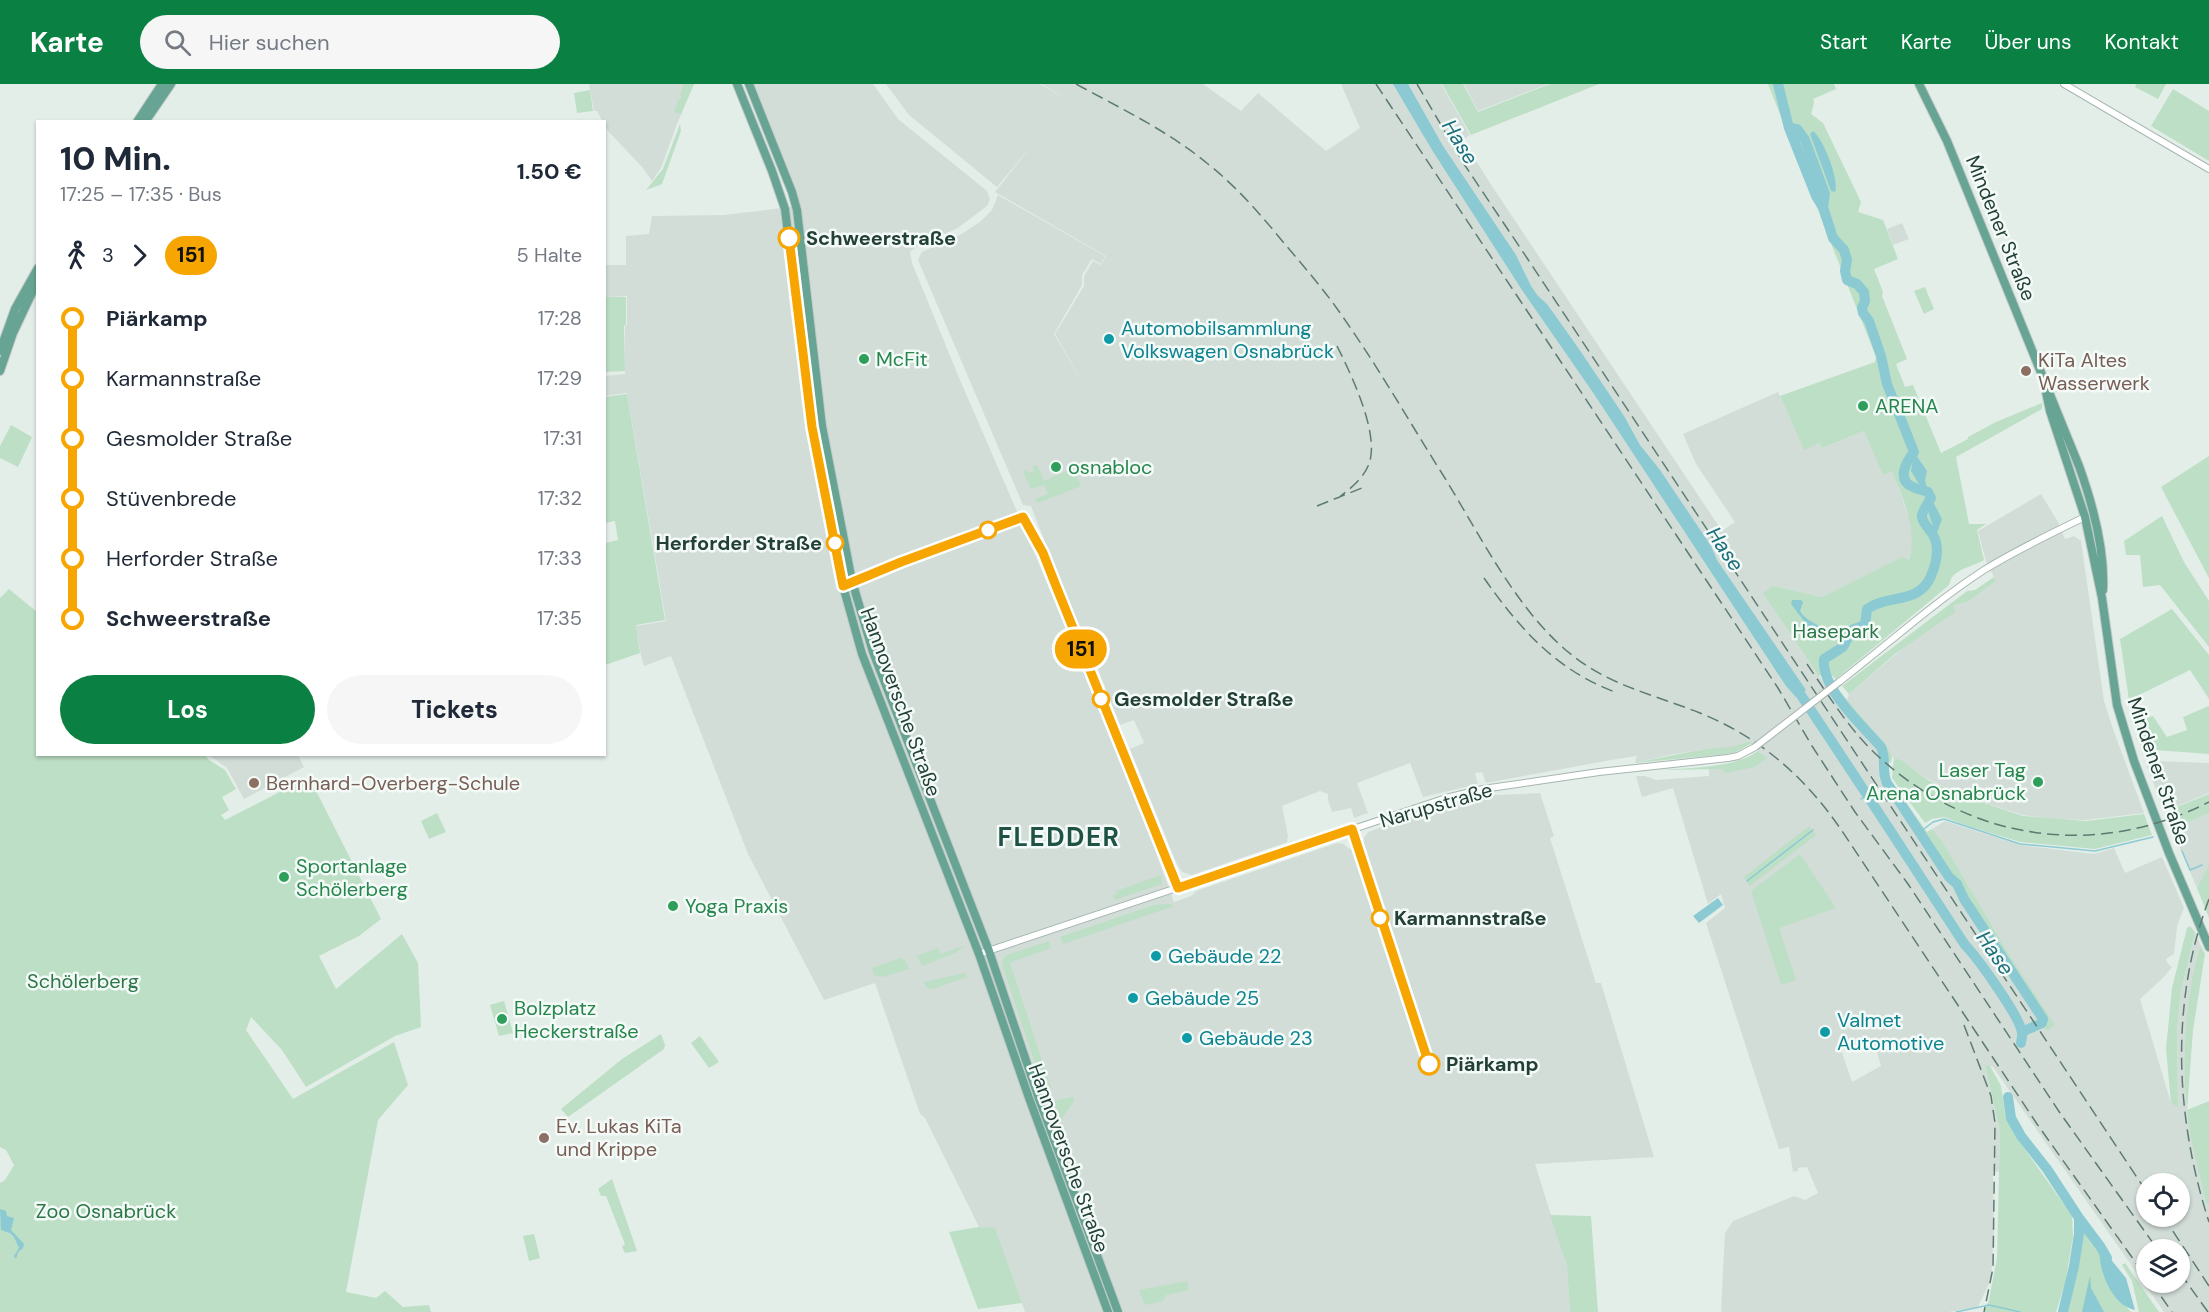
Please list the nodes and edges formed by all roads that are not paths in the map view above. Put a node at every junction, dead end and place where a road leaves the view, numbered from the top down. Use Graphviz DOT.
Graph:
graph roads {
  1 [pos="162,84"];
  2 [pos="171,84"];
  3 [pos="737,84"];
  4 [pos="749,84"];
  5 [pos="1919,84"];
  6 [pos="2064,84"];
  7 [pos="138,120"];
  8 [pos="146,120"];
  9 [pos="2209,169"];
  10 [pos="36,272"];
  11 [pos="36,284"];
  12 [pos="0,351"];
  13 [pos="0,371"];
  14 [pos="2045,387"];
  15 [pos="2085,517"];
  16 [pos="2102,598"];
  17 [pos="2209,947"];
  18 [pos="989,951"];
  19 [pos="979,954"];
  20 [pos="1108,1312"];
  21 [pos="1118,1312"];
  1 -- 7 [label="main road"];
  2 -- 8 [label="main road"];
  3 -- 19 [label="main road, Hannoversche Straße"];
  4 -- 18 [label="main road, Hannoversche Straße"];
  5 -- 14 [label="main road, Mindener Straße"];
  6 -- 9 [label="street"];
  10 -- 12 [label="main road"];
  11 -- 13 [label="main road"];
  14 -- 15 [label="main road, Mindener Straße"];
  14 -- 16 [label="main road, Mindener Straße"];
  15 -- 16 [label="main road, Mindener Straße"];
  15 -- 18 [label="street, Narupstraße, bridge"];
  16 -- 17 [label="main road, Mindener Straße"];
  18 -- 19 [label="street, Narupstraße"];
  18 -- 21 [label="main road, Hannoversche Straße"];
  19 -- 20 [label="main road, Hannoversche Straße"];
}
